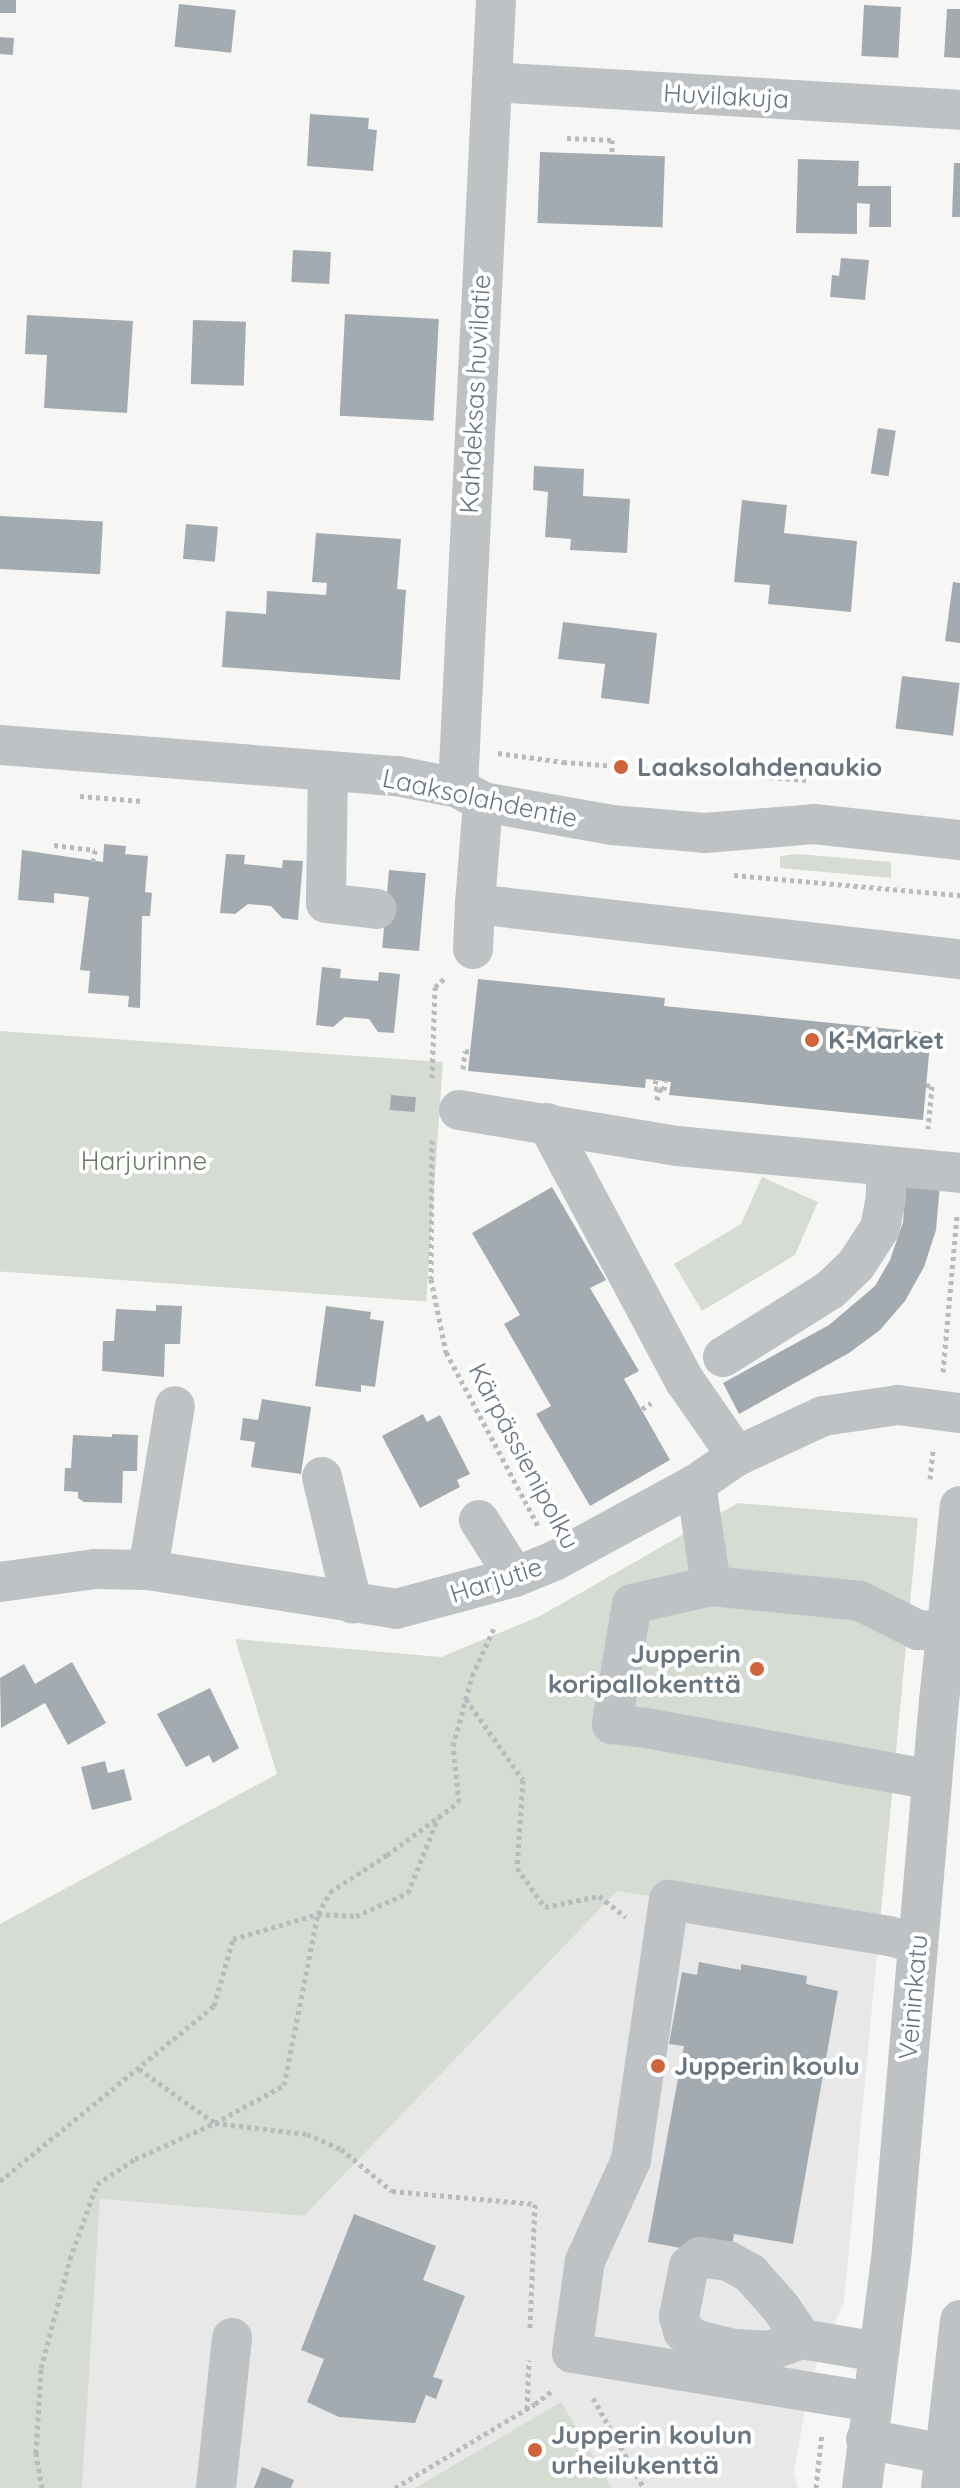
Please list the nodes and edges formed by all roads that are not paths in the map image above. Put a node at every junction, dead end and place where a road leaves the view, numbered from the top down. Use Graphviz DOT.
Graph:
graph roads {
  1 [pos="496,0"];
  2 [pos="492,82"];
  3 [pos="960,110"];
  4 [pos="0,745"];
  5 [pos="328,771"];
  6 [pos="470,795"];
  7 [pos="960,840"];
  8 [pos="475,904"];
  9 [pos="377,909"];
  10 [pos="473,949"];
  11 [pos="960,959"];
  12 [pos="459,1110"];
  13 [pos="547,1123"];
  14 [pos="886,1167"];
  15 [pos="960,1173"];
  16 [pos="723,1357"];
  17 [pos="175,1406"];
  18 [pos="960,1413"];
  19 [pos="737,1456"];
  20 [pos="322,1477"];
  21 [pos="696,1484"];
  22 [pos="960,1506"];
  23 [pos="479,1520"];
  24 [pos="148,1570"];
  25 [pos="515,1577"];
  26 [pos="0,1582"];
  27 [pos="711,1586"];
  28 [pos="352,1603"];
  29 [pos="945,1631"];
  30 [pos="932,1780"];
  31 [pos="918,1944"];
  32 [pos="960,2320"];
  33 [pos="232,2338"];
  34 [pos="802,2339"];
  35 [pos="878,2352"];
  36 [pos="869,2420"];
  37 [pos="949,2467"];
  38 [pos="216,2488"];
  39 [pos="862,2488"];
  1 -- 2 [label="street, Kahdeksas huvilatie"];
  2 -- 3 [label="street, Huvilakuja"];
  2 -- 6 [label="street, Kahdeksas huvilatie"];
  4 -- 5 [label="street, Laaksolahdentie"];
  5 -- 6 [label="street, Laaksolahdentie"];
  5 -- 9 [label="street"];
  6 -- 7 [label="street, Laaksolahdentie"];
  6 -- 8 [label="street, Kahdeksas huvilatie"];
  8 -- 10 [label="street, Kahdeksas huvilatie"];
  8 -- 11 [label="street"];
  12 -- 13 [label="street"];
  13 -- 14 [label="street"];
  13 -- 19 [label="street"];
  14 -- 15 [label="street"];
  14 -- 16 [label="street"];
  17 -- 24 [label="street"];
  18 -- 19 [label="street, Harjutie"];
  19 -- 21 [label="street, Harjutie"];
  20 -- 28 [label="street"];
  21 -- 25 [label="street, Harjutie"];
  21 -- 27 [label="street"];
  22 -- 29 [label="street, Veininkatu"];
  23 -- 25 [label="street"];
  24 -- 26 [label="street, Harjutie"];
  24 -- 28 [label="street, Harjutie"];
  25 -- 28 [label="street, Harjutie"];
  27 -- 29 [label="street"];
  27 -- 30 [label="street"];
  29 -- 30 [label="street, Veininkatu"];
  30 -- 31 [label="street, Veininkatu"];
  31 -- 35 [label="street, Veininkatu"];
  31 -- 36 [label="street"];
  32 -- 37 [label="street"];
  33 -- 38 [label="street"];
  34 -- 35 [label="street"];
  35 -- 36 [label="street, Veininkatu"];
  36 -- 37 [label="street"];
  36 -- 39 [label="street, Veininkatu"];
}
